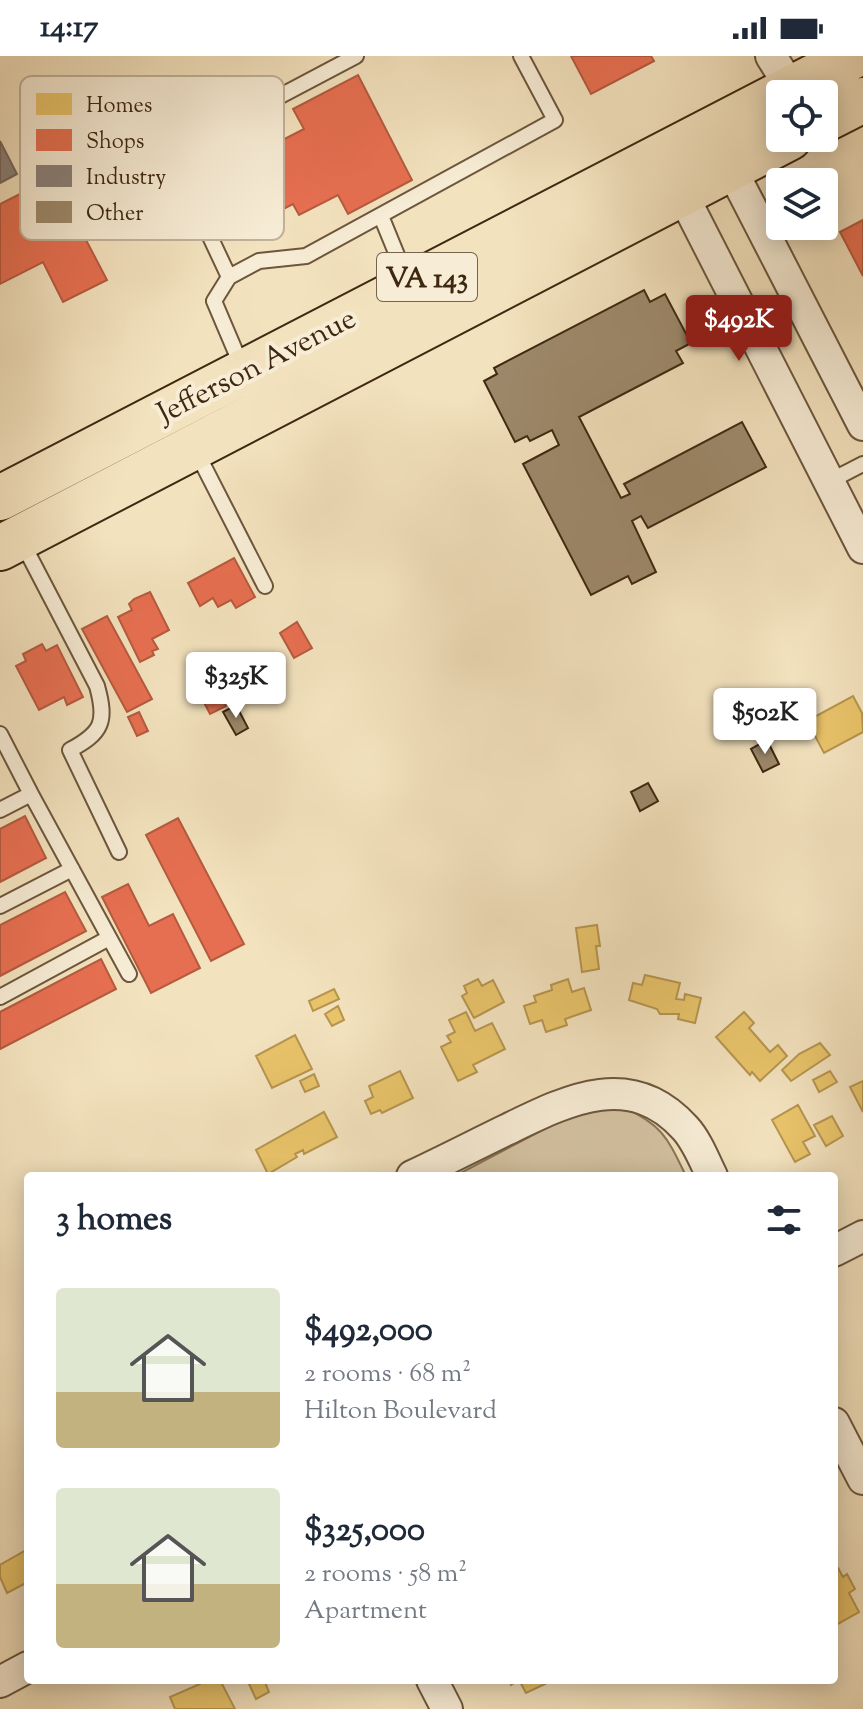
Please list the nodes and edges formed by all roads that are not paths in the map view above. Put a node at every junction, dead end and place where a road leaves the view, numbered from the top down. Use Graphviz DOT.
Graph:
graph roads {
  1 [pos="356,56"];
  2 [pos="521,56"];
  3 [pos="854,56"];
  4 [pos="781,72"];
  5 [pos="284,94"];
  6 [pos="863,100"];
  7 [pos="838,113"];
  8 [pos="712,129"];
  9 [pos="766,150"];
  10 [pos="662,154"];
  11 [pos="731,168"];
  12 [pos="682,194"];
  13 [pos="381,216"];
  14 [pos="212,240"];
  15 [pos="229,277"];
  16 [pos="410,286"];
  17 [pos="244,371"];
  18 [pos="863,425"];
  19 [pos="194,447"];
  20 [pos="863,464"];
  21 [pos="830,481"];
  22 [pos="0,499"];
  23 [pos="10,543"];
  24 [pos="863,548"];
  25 [pos="265,586"];
  26 [pos="0,734"];
  27 [pos="31,794"];
  28 [pos="0,810"];
  29 [pos="119,852"];
  30 [pos="72,869"];
  31 [pos="0,906"];
  32 [pos="109,938"];
  33 [pos="129,974"];
  34 [pos="0,997"];
  35 [pos="420,1172"];
  36 [pos="710,1172"];
  37 [pos="863,1236"];
  38 [pos="838,1249"];
  39 [pos="838,1431"];
  40 [pos="863,1479"];
  41 [pos="24,1669"];
  42 [pos="0,1682"];
  43 [pos="434,1684"];
  44 [pos="447,1709"];
  1 -- 5 [label="lane"];
  2 -- 13 [label="lane"];
  3 -- 4 [label="main road, Jefferson Avenue / VA 143"];
  4 -- 8 [label="main road, Jefferson Avenue / VA 143"];
  6 -- 7 [label="main road"];
  8 -- 10 [label="main road, Jefferson Avenue / VA 143"];
  8 -- 11 [label="street"];
  9 -- 11 [label="main road, Jefferson Avenue / VA 143"];
  10 -- 12 [label="street"];
  10 -- 16 [label="main road, Jefferson Avenue / VA 143"];
  11 -- 12 [label="main road, Jefferson Avenue / VA 143"];
  11 -- 18 [label="street"];
  12 -- 19 [label="main road, Jefferson Avenue / VA 143"];
  12 -- 21 [label="street"];
  13 -- 15 [label="lane"];
  13 -- 16 [label="lane"];
  14 -- 15 [label="lane"];
  15 -- 17 [label="lane"];
  16 -- 17 [label="main road, Jefferson Avenue / VA 143"];
  17 -- 22 [label="main road, Jefferson Avenue / VA 143"];
  19 -- 23 [label="main road, Jefferson Avenue / VA 143"];
  19 -- 25 [label="lane"];
  20 -- 21 [label="lane"];
  21 -- 24 [label="street"];
  22 -- 23 [label="main road"];
  23 -- 29 [label="lane"];
  26 -- 27 [label="lane"];
  27 -- 28 [label="lane"];
  27 -- 30 [label="lane"];
  30 -- 31 [label="lane"];
  30 -- 32 [label="lane"];
  32 -- 33 [label="lane"];
  32 -- 34 [label="lane"];
  35 -- 36 [label="street"];
  37 -- 38 [label="street"];
  39 -- 40 [label="street"];
  41 -- 42 [label="street"];
  43 -- 44 [label="street"];
}
